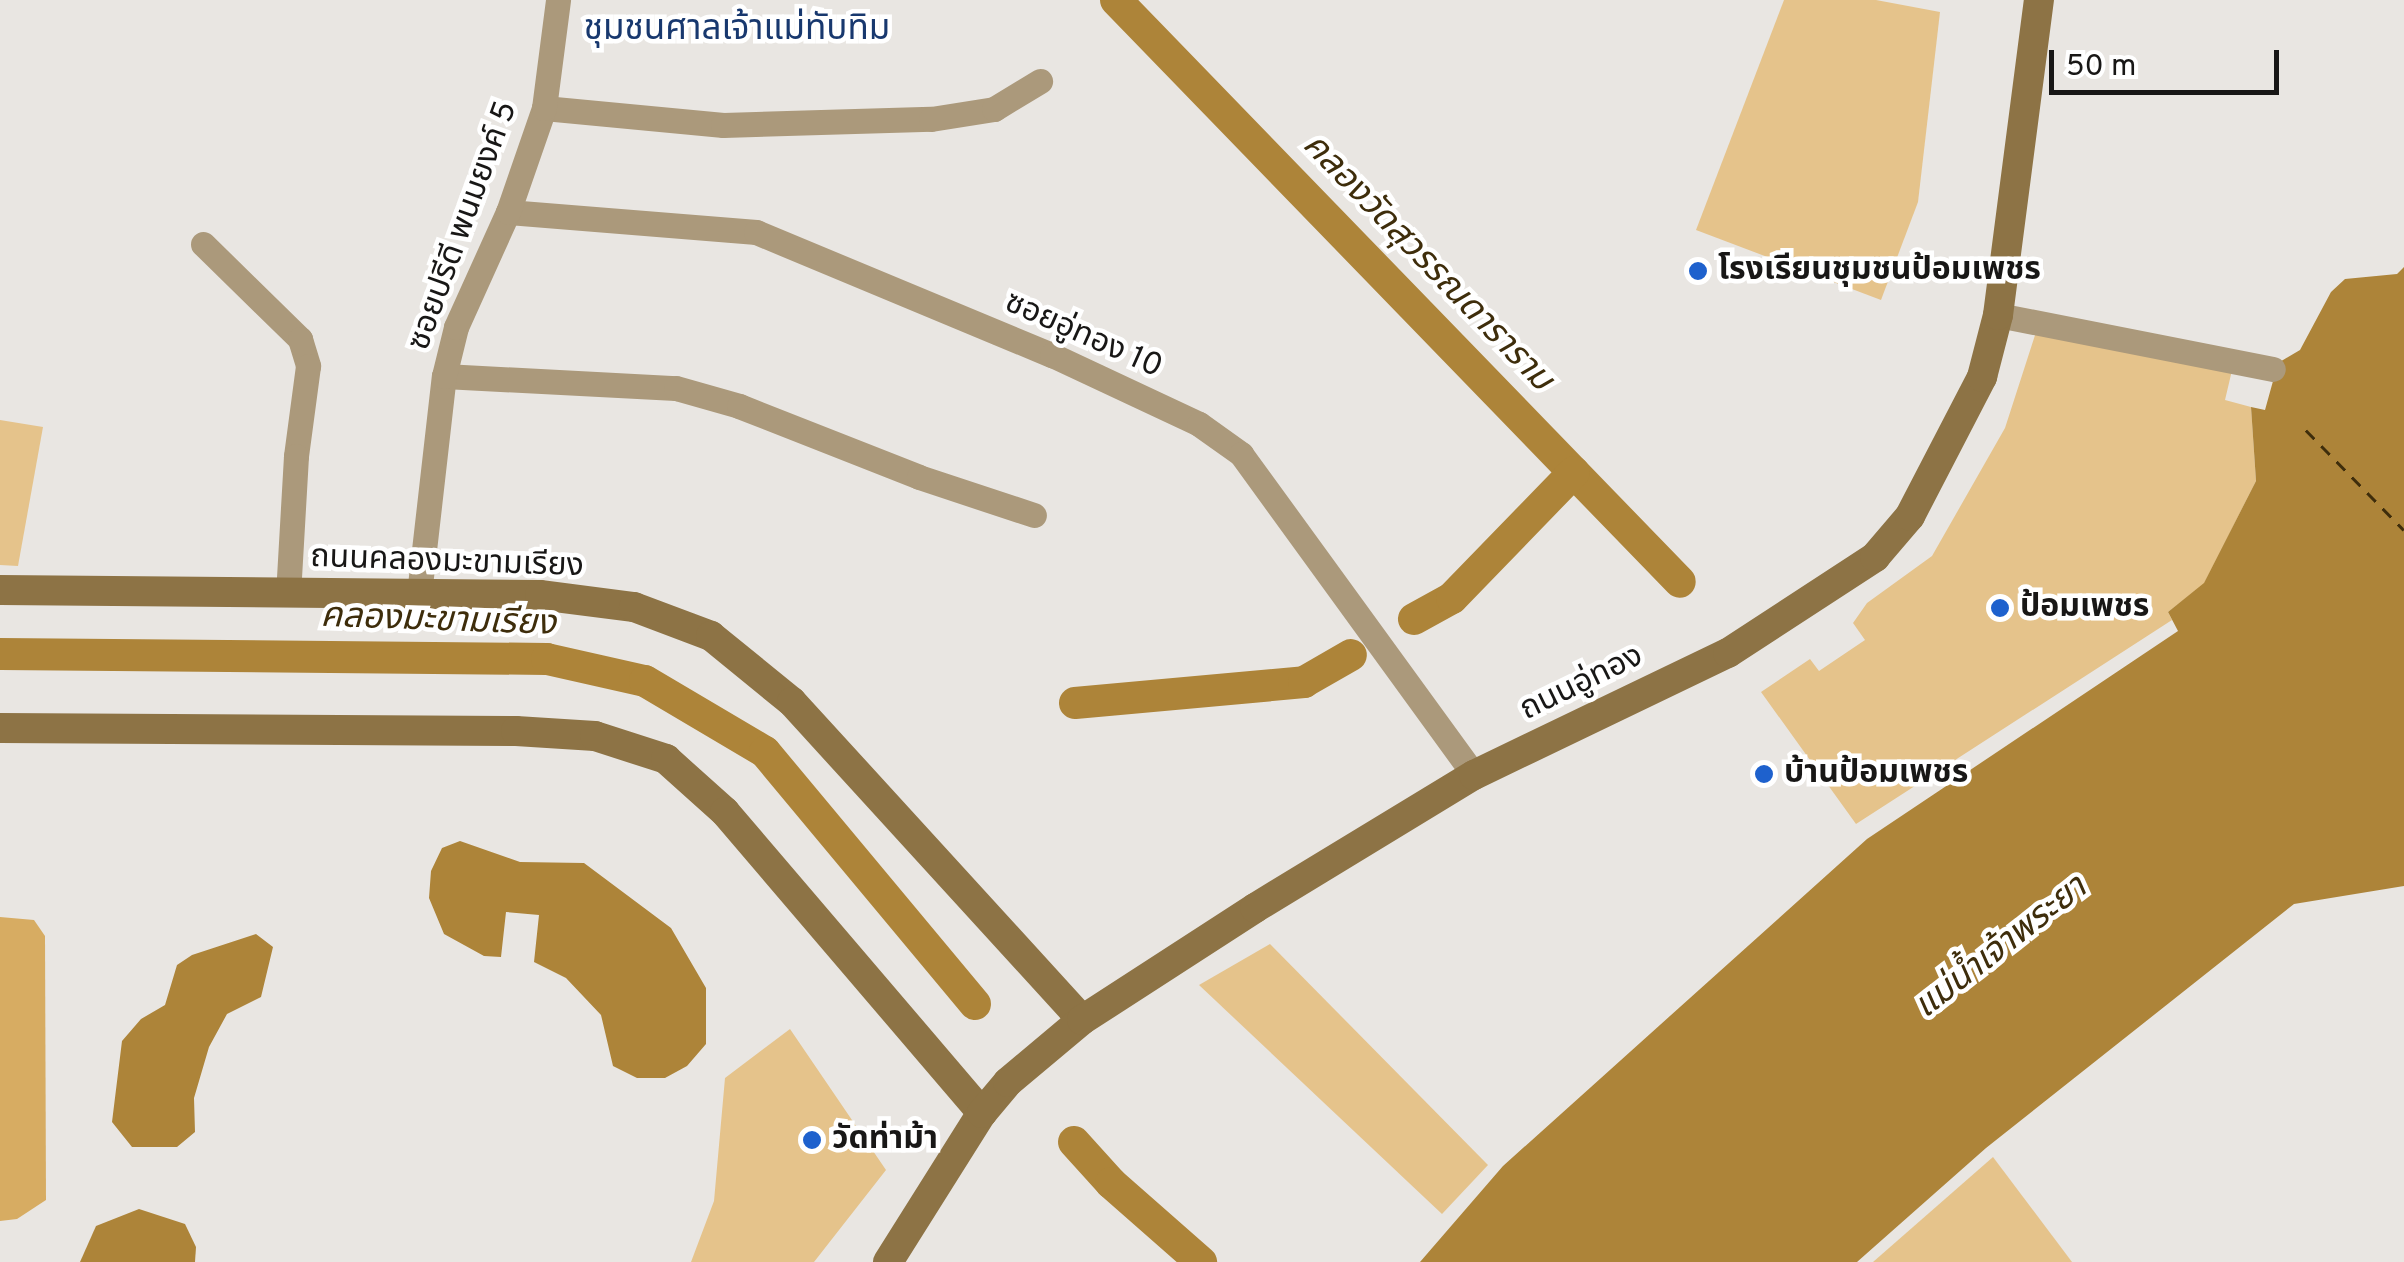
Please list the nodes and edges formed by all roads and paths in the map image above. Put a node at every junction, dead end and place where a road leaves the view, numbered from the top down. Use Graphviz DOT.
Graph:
graph roads {
  1 [pos="558,0"];
  2 [pos="2040,0"];
  3 [pos="1040,81"];
  4 [pos="544,108"];
  5 [pos="508,212"];
  6 [pos="203,244"];
  7 [pos="1998,315"];
  8 [pos="2272,369"];
  9 [pos="444,376"];
  10 [pos="1034,515"];
  11 [pos="0,590"];
  12 [pos="288,593"];
  13 [pos="419,594"];
  14 [pos="0,728"];
  15 [pos="1474,775"];
  16 [pos="1082,1020"];
  17 [pos="982,1114"];
  18 [pos="888,1262"];
  1 -- 4 [label="street, ซอยปรีดี พนมยงค์ 5"];
  2 -- 7 [label="street, ถนนอู่ทอง"];
  3 -- 4 [label="street"];
  4 -- 5 [label="street, ซอยปรีดี พนมยงค์ 5"];
  5 -- 9 [label="street, ซอยปรีดี พนมยงค์ 5"];
  5 -- 15 [label="street, ซอยอู่ทอง 10"];
  6 -- 12 [label="street"];
  7 -- 8 [label="street"];
  7 -- 15 [label="street, ถนนอู่ทอง"];
  9 -- 10 [label="street"];
  9 -- 13 [label="street, ซอยปรีดี พนมยงค์ 5"];
  11 -- 12 [label="street, ถนนคลองมะขามเรียง"];
  12 -- 13 [label="street, ถนนคลองมะขามเรียง"];
  13 -- 16 [label="street, ถนนคลองมะขามเรียง"];
  14 -- 17 [label="street"];
  15 -- 16 [label="street, ถนนอู่ทอง"];
  16 -- 17 [label="street, ถนนอู่ทอง"];
  17 -- 18 [label="street, ถนนอู่ทอง"];
}
